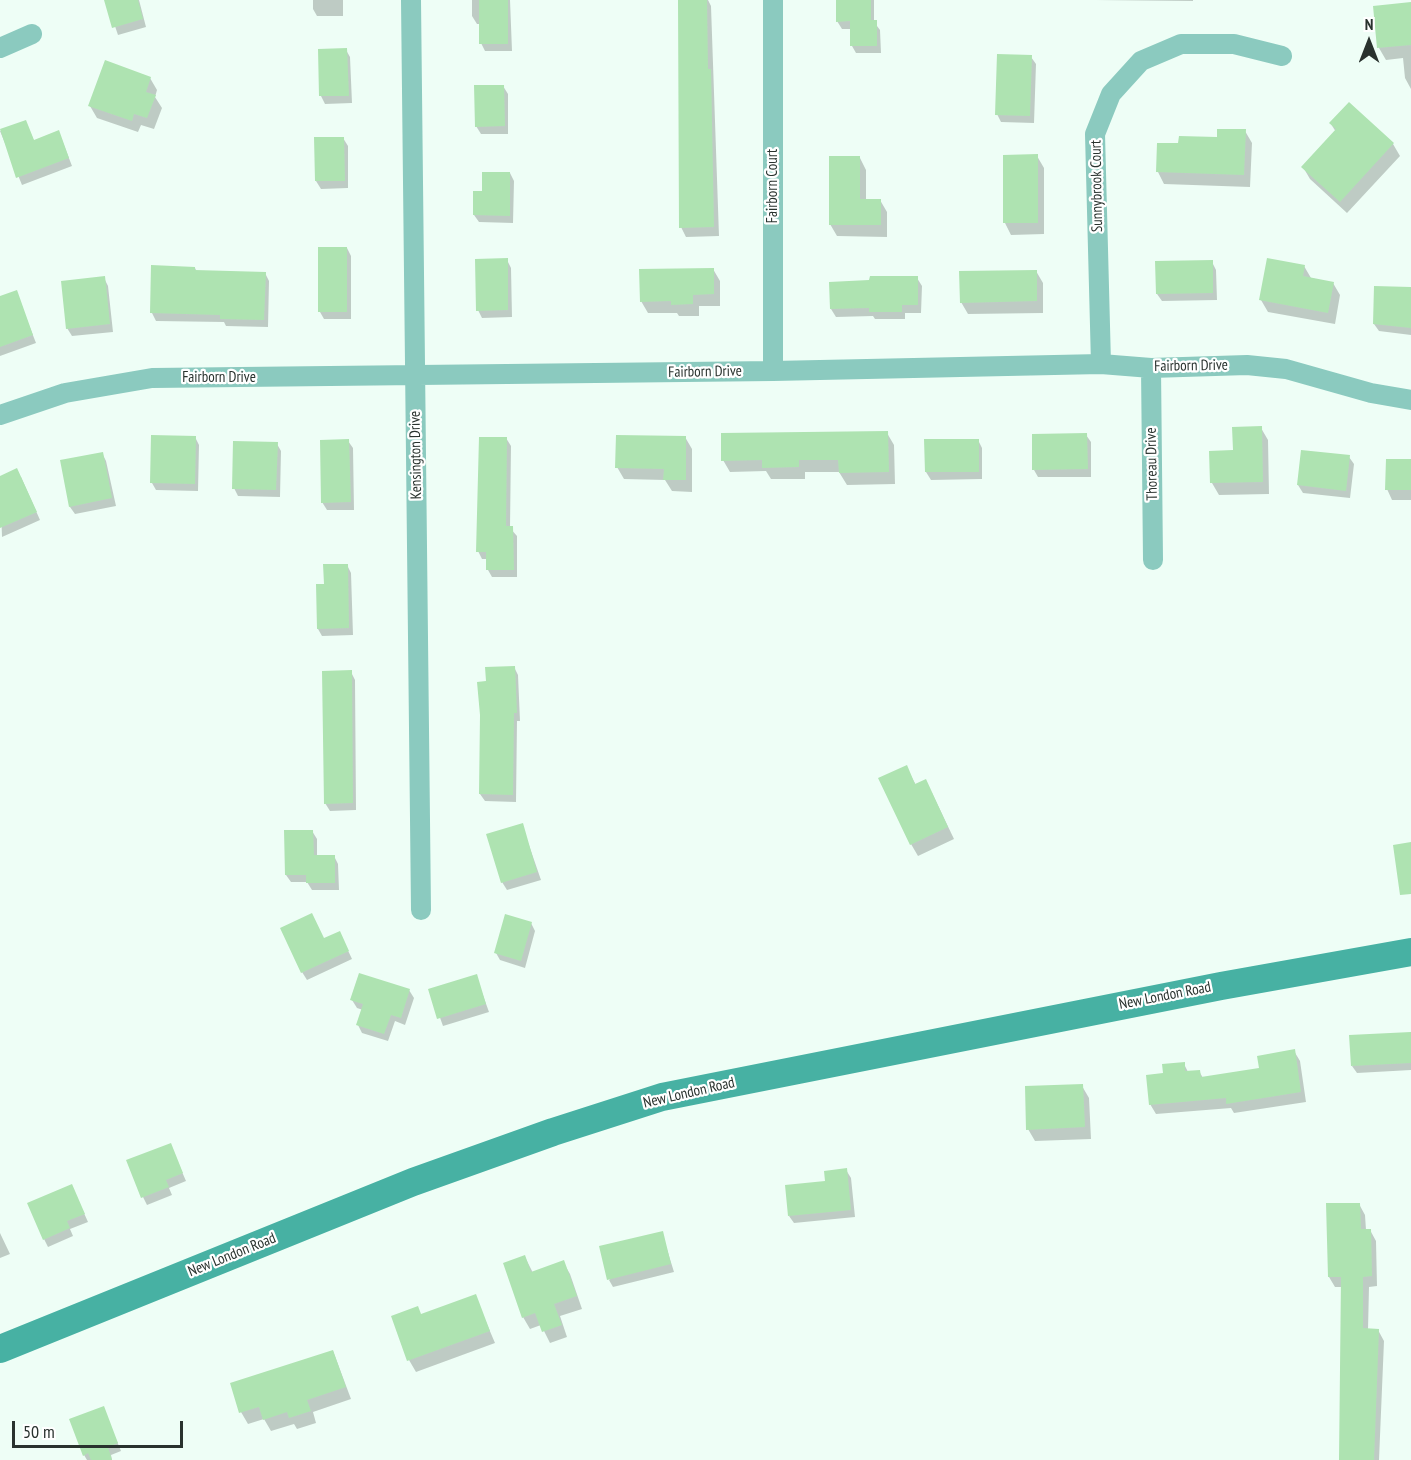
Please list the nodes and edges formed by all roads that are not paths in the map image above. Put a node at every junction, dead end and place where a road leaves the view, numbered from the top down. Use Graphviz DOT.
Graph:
graph roads {
  1 [pos="411,0"];
  2 [pos="773,0"];
  3 [pos="32,34"];
  4 [pos="0,48"];
  5 [pos="1282,56"];
  6 [pos="1101,364"];
  7 [pos="1151,368"];
  8 [pos="773,371"];
  9 [pos="415,376"];
  10 [pos="1411,400"];
  11 [pos="0,415"];
  12 [pos="1153,560"];
  13 [pos="421,910"];
  14 [pos="1411,952"];
  15 [pos="0,1349"];
  1 -- 9 [label="street, Kensington Drive"];
  2 -- 8 [label="street, Fairborn Court"];
  3 -- 4 [label="street"];
  5 -- 6 [label="street, Sunnybrook Court"];
  6 -- 7 [label="street, Fairborn Drive"];
  6 -- 8 [label="street, Fairborn Drive"];
  7 -- 10 [label="street, Fairborn Drive"];
  7 -- 12 [label="street, Thoreau Drive"];
  8 -- 9 [label="street, Fairborn Drive"];
  9 -- 11 [label="street, Fairborn Drive"];
  9 -- 13 [label="street, Kensington Drive"];
  14 -- 15 [label="street, New London Road"];
}
